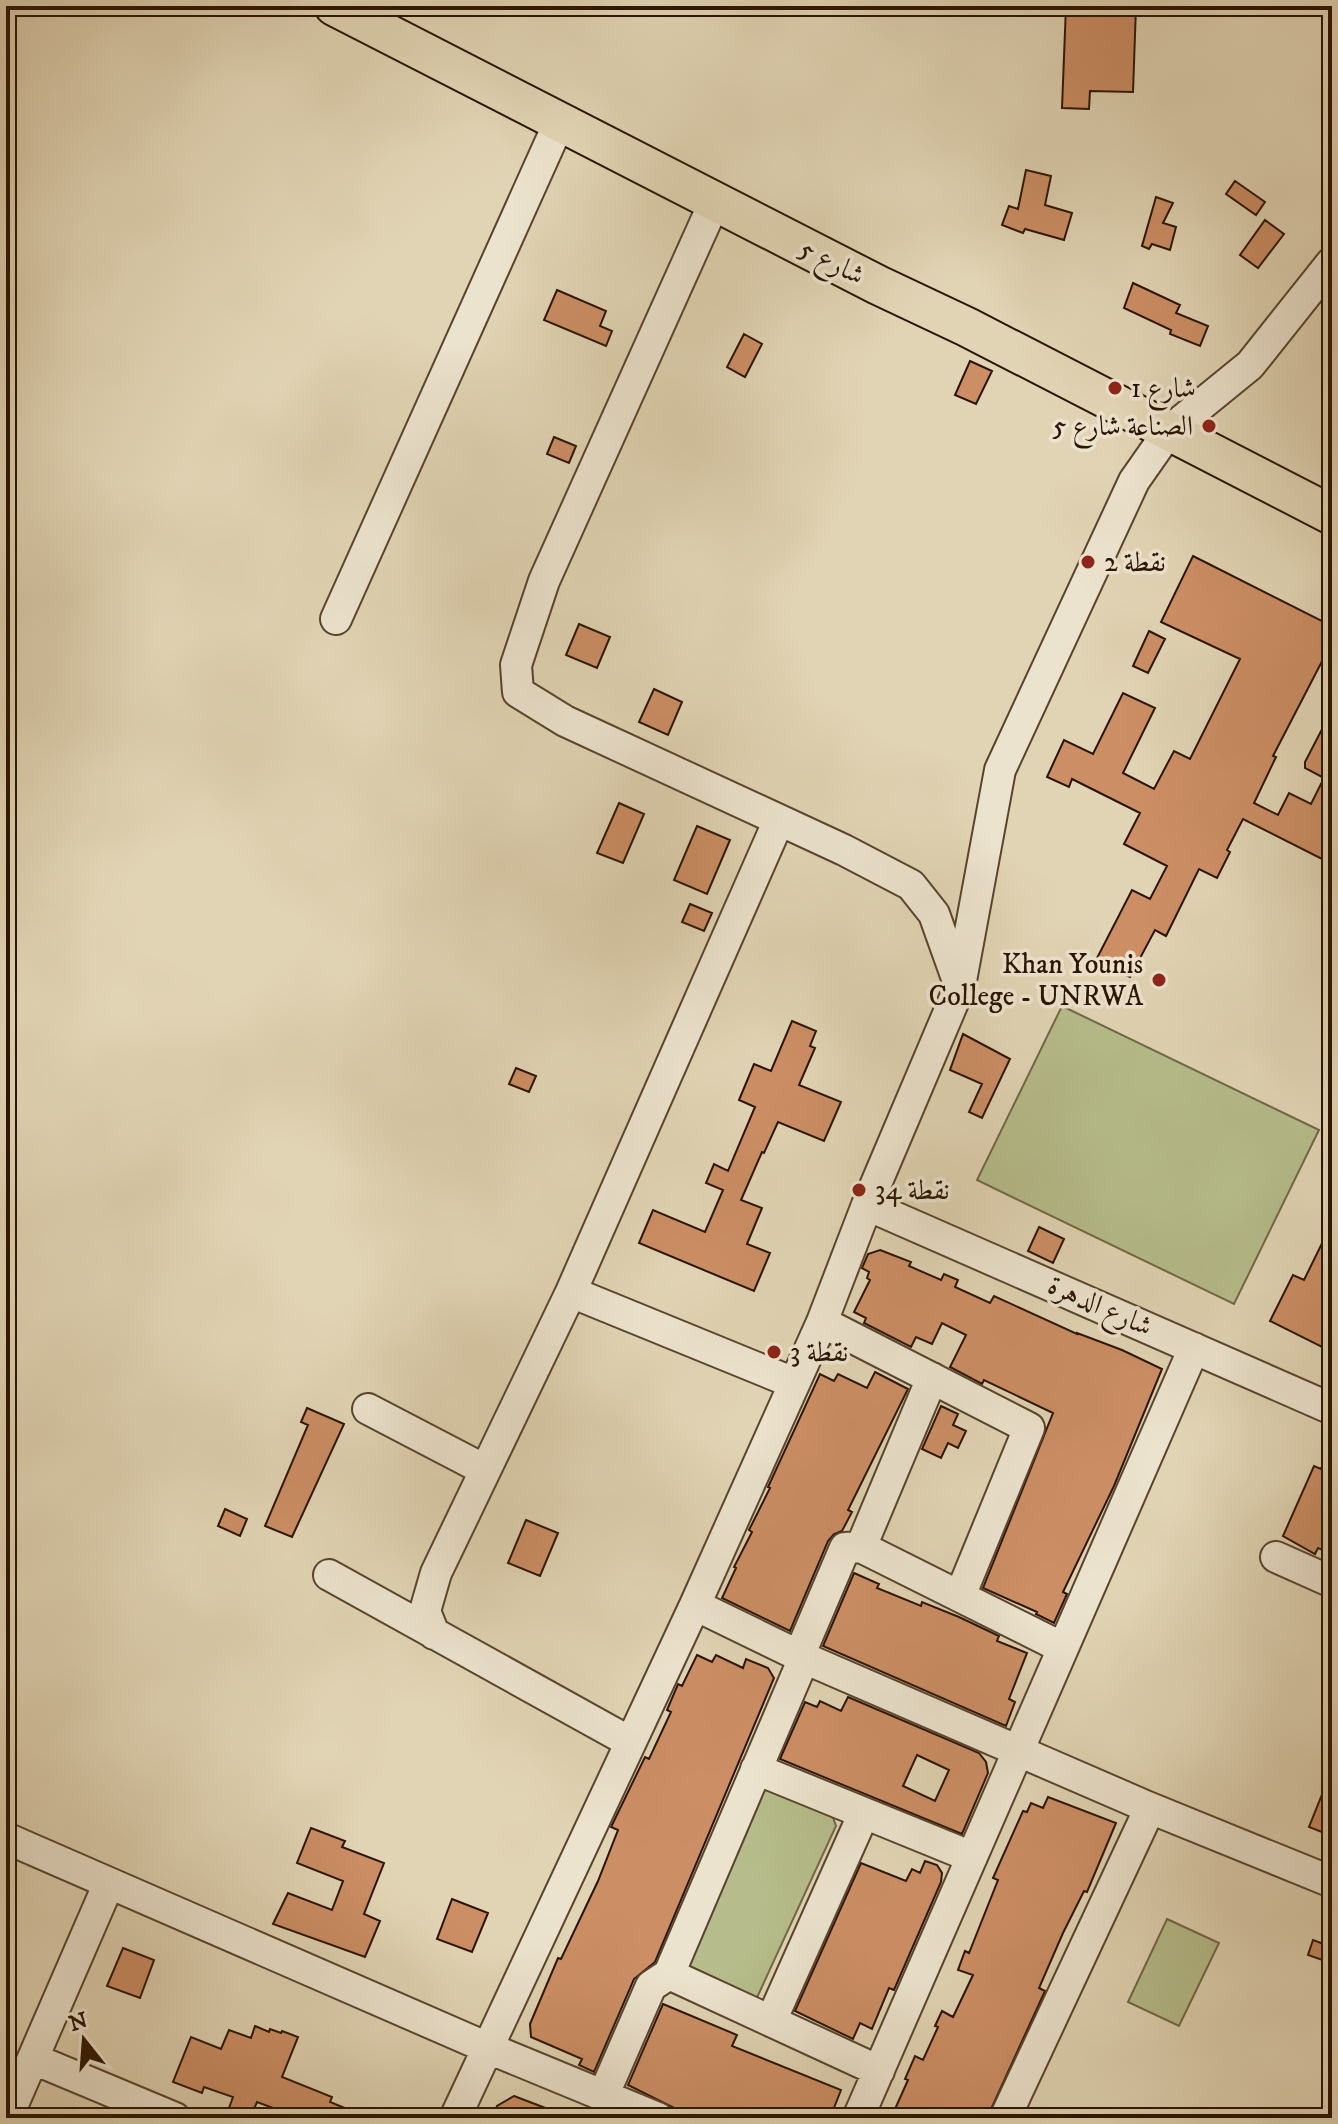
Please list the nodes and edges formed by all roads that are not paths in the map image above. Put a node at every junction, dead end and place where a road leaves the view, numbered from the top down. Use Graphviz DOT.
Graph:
graph roads {
  1 [pos="334,6"];
  2 [pos="559,123"];
  3 [pos="715,201"];
  4 [pos="1332,262"];
  5 [pos="1169,431"];
  6 [pos="1332,515"];
  7 [pos="336,619"];
  8 [pos="779,820"];
  9 [pos="960,986"];
  10 [pos="867,1205"];
  11 [pos="571,1292"];
  12 [pos="822,1322"];
  13 [pos="1194,1348"];
  14 [pos="932,1378"];
  15 [pos="794,1383"];
  16 [pos="368,1409"];
  17 [pos="1332,1409"];
  18 [pos="485,1470"];
  19 [pos="861,1547"];
  20 [pos="1276,1557"];
  21 [pos="329,1575"];
  22 [pos="1332,1582"];
  23 [pos="960,1596"];
  24 [pos="695,1605"];
  25 [pos="434,1634"];
  26 [pos="1063,1648"];
  27 [pos="802,1657"];
  28 [pos="630,1742"];
  29 [pos="1019,1750"];
  30 [pos="756,1769"];
  31 [pos="1150,1808"];
  32 [pos="864,1813"];
  33 [pos="6,1838"];
  34 [pos="972,1857"];
  35 [pos="1332,1882"];
  36 [pos="109,1883"];
  37 [pos="669,1974"];
  38 [pos="771,2021"];
  39 [pos="488,2048"];
  40 [pos="36,2060"];
  41 [pos="879,2071"];
  42 [pos="604,2094"];
  43 [pos="7,2118"];
  44 [pos="175,2118"];
  45 [pos="455,2118"];
  46 [pos="658,2118"];
  47 [pos="858,2118"];
  48 [pos="1005,2118"];
  1 -- 2 [label="main road, شارع 5"];
  2 -- 3 [label="main road, شارع 5"];
  2 -- 7 [label="street"];
  3 -- 5 [label="main road, شارع 5"];
  3 -- 8 [label="street"];
  4 -- 5 [label="street"];
  5 -- 6 [label="main road, شارع 5"];
  5 -- 9 [label="street"];
  8 -- 9 [label="street"];
  8 -- 11 [label="street"];
  9 -- 10 [label="street"];
  10 -- 12 [label="street"];
  10 -- 13 [label="street, شارع الدهرة"];
  11 -- 15 [label="street"];
  11 -- 18 [label="street"];
  12 -- 14 [label="street"];
  12 -- 15 [label="street"];
  13 -- 17 [label="street, شارع الدهرة"];
  13 -- 26 [label="street"];
  14 -- 19 [label="street"];
  14 -- 23 [label="street"];
  15 -- 24 [label="street"];
  16 -- 18 [label="street"];
  18 -- 25 [label="street"];
  19 -- 23 [label="street"];
  19 -- 27 [label="street"];
  20 -- 22 [label="street"];
  21 -- 25 [label="street"];
  23 -- 26 [label="street"];
  24 -- 27 [label="street"];
  24 -- 28 [label="street"];
  25 -- 28 [label="street"];
  26 -- 29 [label="street"];
  27 -- 29 [label="street"];
  27 -- 30 [label="street"];
  28 -- 39 [label="street"];
  29 -- 31 [label="street"];
  29 -- 34 [label="street"];
  30 -- 32 [label="street"];
  30 -- 37 [label="street"];
  31 -- 35 [label="street"];
  31 -- 48 [label="street"];
  32 -- 34 [label="street"];
  32 -- 38 [label="street"];
  33 -- 36 [label="street"];
  34 -- 41 [label="street"];
  36 -- 39 [label="street"];
  36 -- 43 [label="street"];
  37 -- 38 [label="street"];
  37 -- 42 [label="street"];
  38 -- 41 [label="street"];
  39 -- 42 [label="street"];
  39 -- 45 [label="street"];
  40 -- 44 [label="street"];
  41 -- 47 [label="street"];
  42 -- 46 [label="street"];
}
